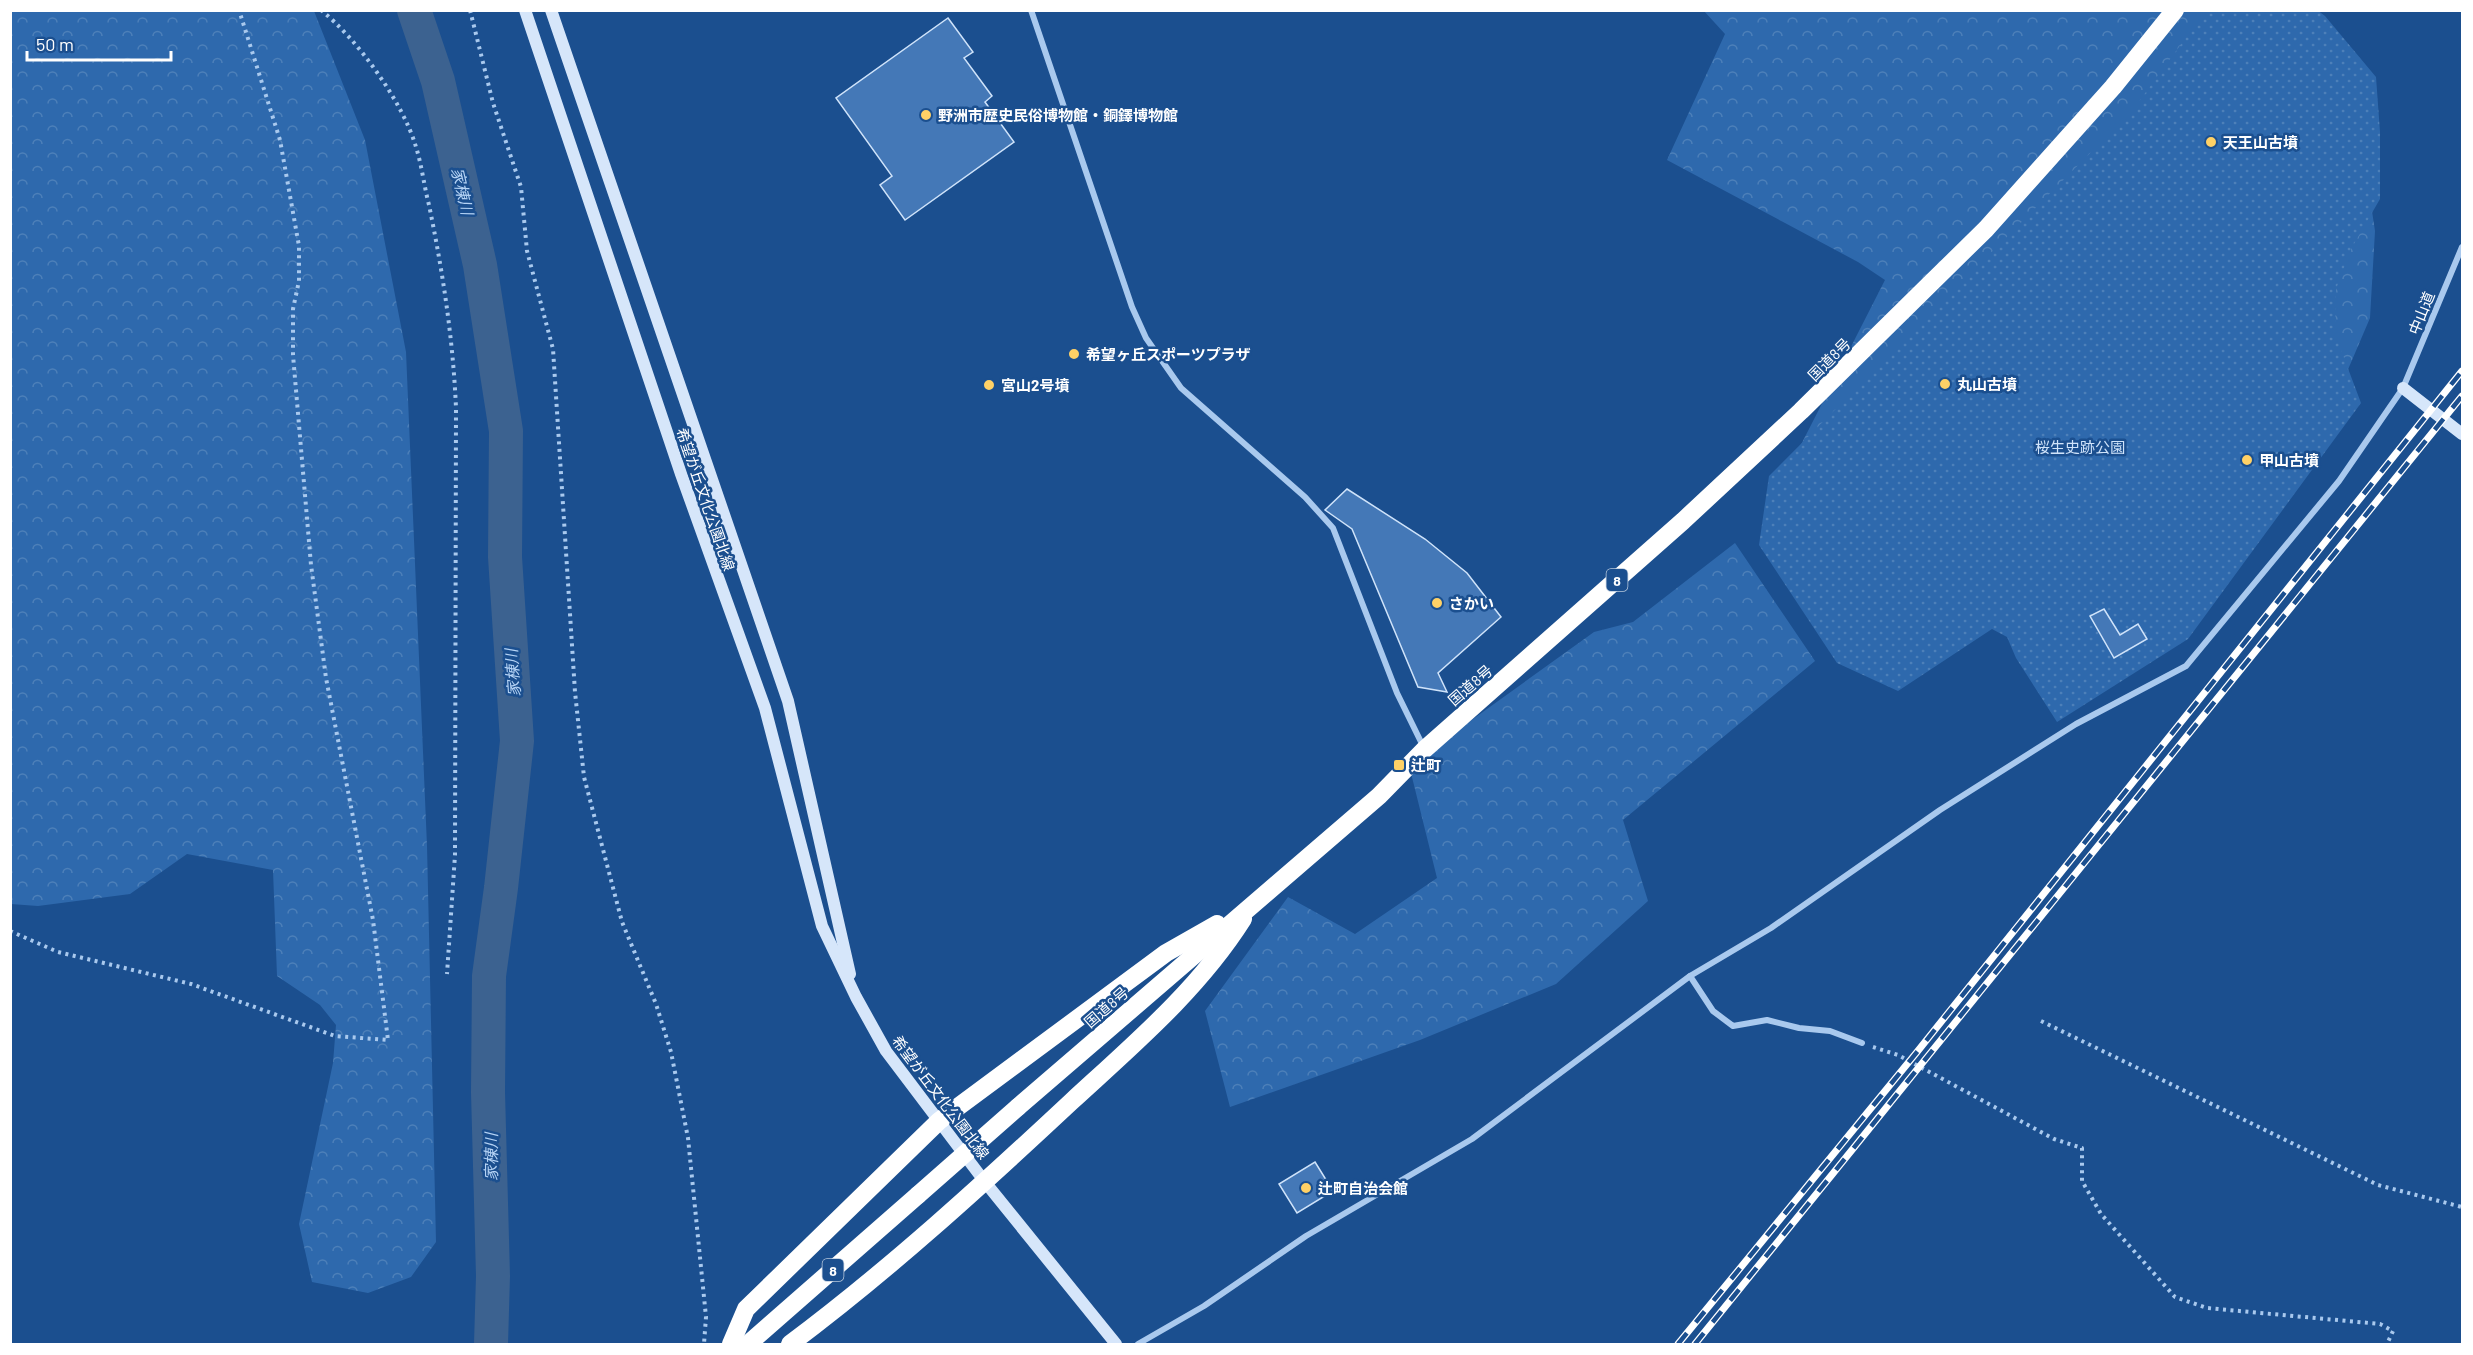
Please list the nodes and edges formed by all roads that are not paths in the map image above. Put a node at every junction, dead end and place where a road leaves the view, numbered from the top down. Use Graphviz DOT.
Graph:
graph roads {
  1 [pos="525,10"];
  2 [pos="552,10"];
  3 [pos="1031,10"];
  4 [pos="2175,10"];
  5 [pos="2463,247"];
  6 [pos="2403,388"];
  7 [pos="2463,434"];
  8 [pos="1425,749"];
  9 [pos="1254,903"];
  10 [pos="1690,976"];
  11 [pos="856,997"];
  12 [pos="1862,1043"];
  13 [pos="939,1121"];
  14 [pos="985,1182"];
  15 [pos="731,1344"];
  16 [pos="748,1344"];
  17 [pos="790,1344"];
  18 [pos="1116,1344"];
  19 [pos="1138,1344"];
  1 -- 11 [label="main road, 希望が丘文化公園北線"];
  2 -- 11 [label="main road, 希望が丘文化公園北線"];
  3 -- 8 [label="street"];
  4 -- 8 [label="highway, 国道8号 / 8"];
  5 -- 6 [label="street, 中山道"];
  6 -- 7 [label="main road"];
  6 -- 10 [label="street, 中山道"];
  8 -- 9 [label="highway, 国道8号 / 8"];
  9 -- 13 [label="highway"];
  9 -- 14 [label="highway"];
  9 -- 16 [label="highway, 国道8号 / 8, bridge"];
  10 -- 12 [label="street"];
  10 -- 19 [label="street, 中山道"];
  11 -- 13 [label="main road, 希望が丘文化公園北線"];
  13 -- 14 [label="main road, 希望が丘文化公園北線"];
  13 -- 15 [label="highway"];
  14 -- 17 [label="highway"];
  14 -- 18 [label="main road, 希望が丘文化公園北線"];
}
